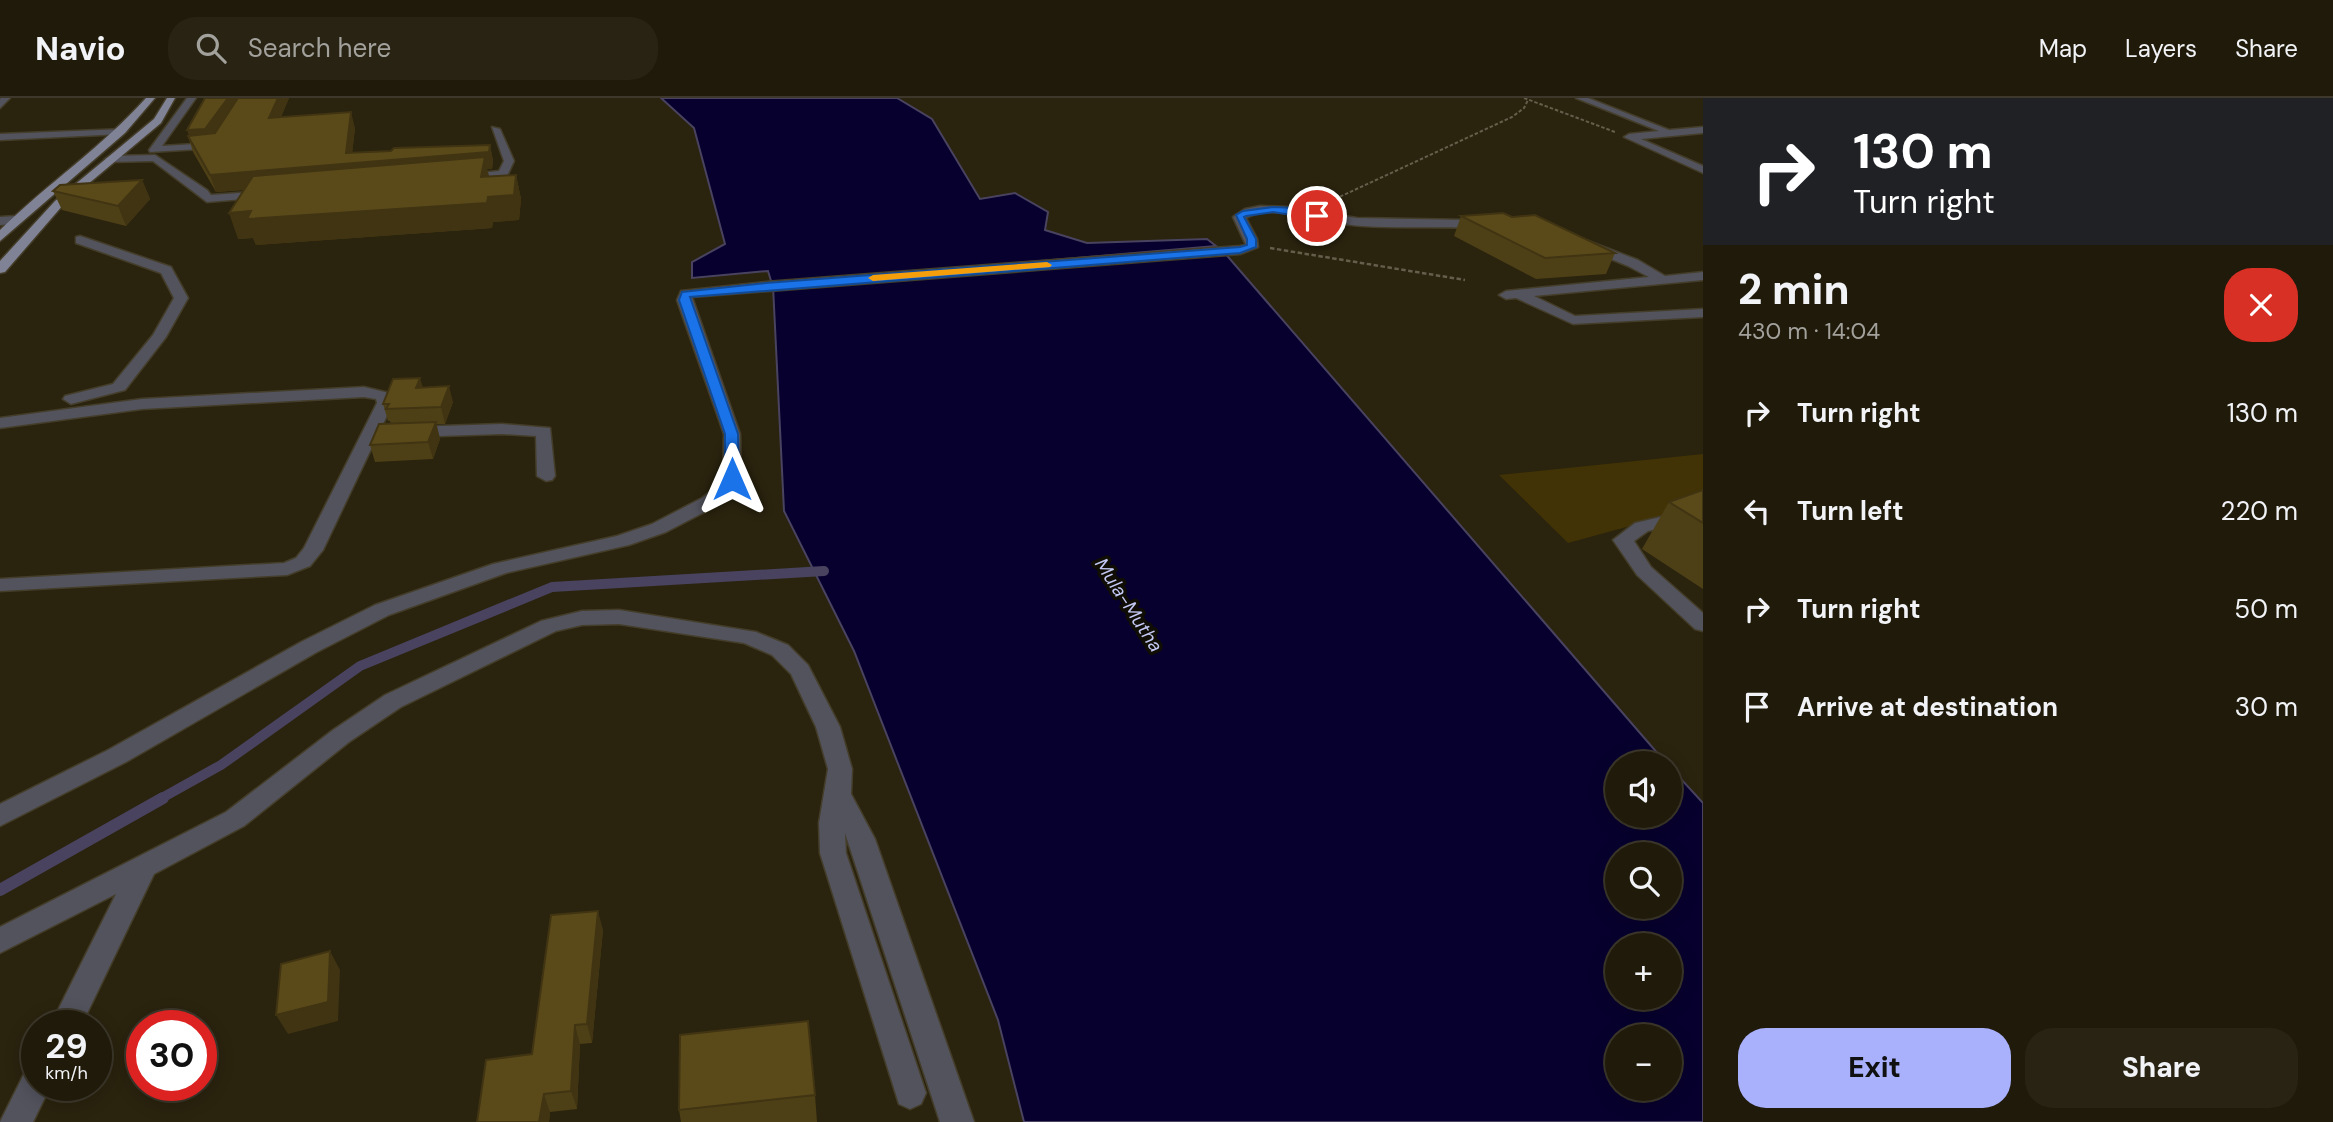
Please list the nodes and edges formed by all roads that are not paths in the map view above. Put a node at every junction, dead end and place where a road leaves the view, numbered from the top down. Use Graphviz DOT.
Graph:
graph roads {
  1 [pos="6,98"];
  2 [pos="152,98"];
  3 [pos="171,98"];
  4 [pos="246,98"];
  5 [pos="1580,98"];
  6 [pos="191,100"];
  7 [pos="204,100"];
  8 [pos="0,105"];
  9 [pos="184,113"];
  10 [pos="162,114"];
  11 [pos="495,129"];
  12 [pos="1703,130"];
  13 [pos="122,131"];
  14 [pos="1669,132"];
  15 [pos="0,137"];
  16 [pos="110,159"];
  17 [pos="1703,170"];
  18 [pos="452,179"];
  19 [pos="281,194"];
  20 [pos="7,223"];
  21 [pos="1499,226"];
  22 [pos="0,237"];
  23 [pos="1573,239"];
  24 [pos="80,240"];
  25 [pos="21,244"];
  26 [pos="0,246"];
  27 [pos="0,269"];
  28 [pos="1703,276"];
  29 [pos="1661,279"];
  30 [pos="1703,313"];
  31 [pos="0,412"];
  32 [pos="0,423"];
  33 [pos="384,433"];
  34 [pos="546,476"];
  35 [pos="1703,513"];
  36 [pos="0,585"];
  37 [pos="1703,624"];
  38 [pos="838,794"];
  39 [pos="0,816"];
  40 [pos="144,868"];
  41 [pos="0,941"];
  42 [pos="73,1010"];
  43 [pos="910,1093"];
  44 [pos="27,1101"];
  45 [pos="16,1122"];
  46 [pos="957,1122"];
  1 -- 8 [label="street"];
  2 -- 13 [label="main road"];
  3 -- 10 [label="main road"];
  4 -- 9 [label="street"];
  5 -- 14 [label="street"];
  6 -- 7 [label="street"];
  6 -- 9 [label="street"];
  9 -- 10 [label="street"];
  10 -- 16 [label="main road"];
  11 -- 18 [label="street"];
  12 -- 14 [label="street"];
  13 -- 15 [label="street"];
  13 -- 20 [label="main road"];
  14 -- 17 [label="street"];
  16 -- 19 [label="street"];
  16 -- 25 [label="main road"];
  20 -- 22 [label="main road"];
  21 -- 39 [label="street"];
  23 -- 29 [label="street"];
  24 -- 31 [label="street"];
  25 -- 26 [label="main road"];
  25 -- 27 [label="main road"];
  28 -- 29 [label="street"];
  29 -- 30 [label="street"];
  32 -- 33 [label="street"];
  33 -- 34 [label="street"];
  33 -- 36 [label="street"];
  35 -- 37 [label="street"];
  38 -- 40 [label="street"];
  38 -- 43 [label="street"];
  38 -- 46 [label="street"];
  40 -- 41 [label="street"];
  40 -- 42 [label="street"];
  44 -- 45 [label="street"];
}
